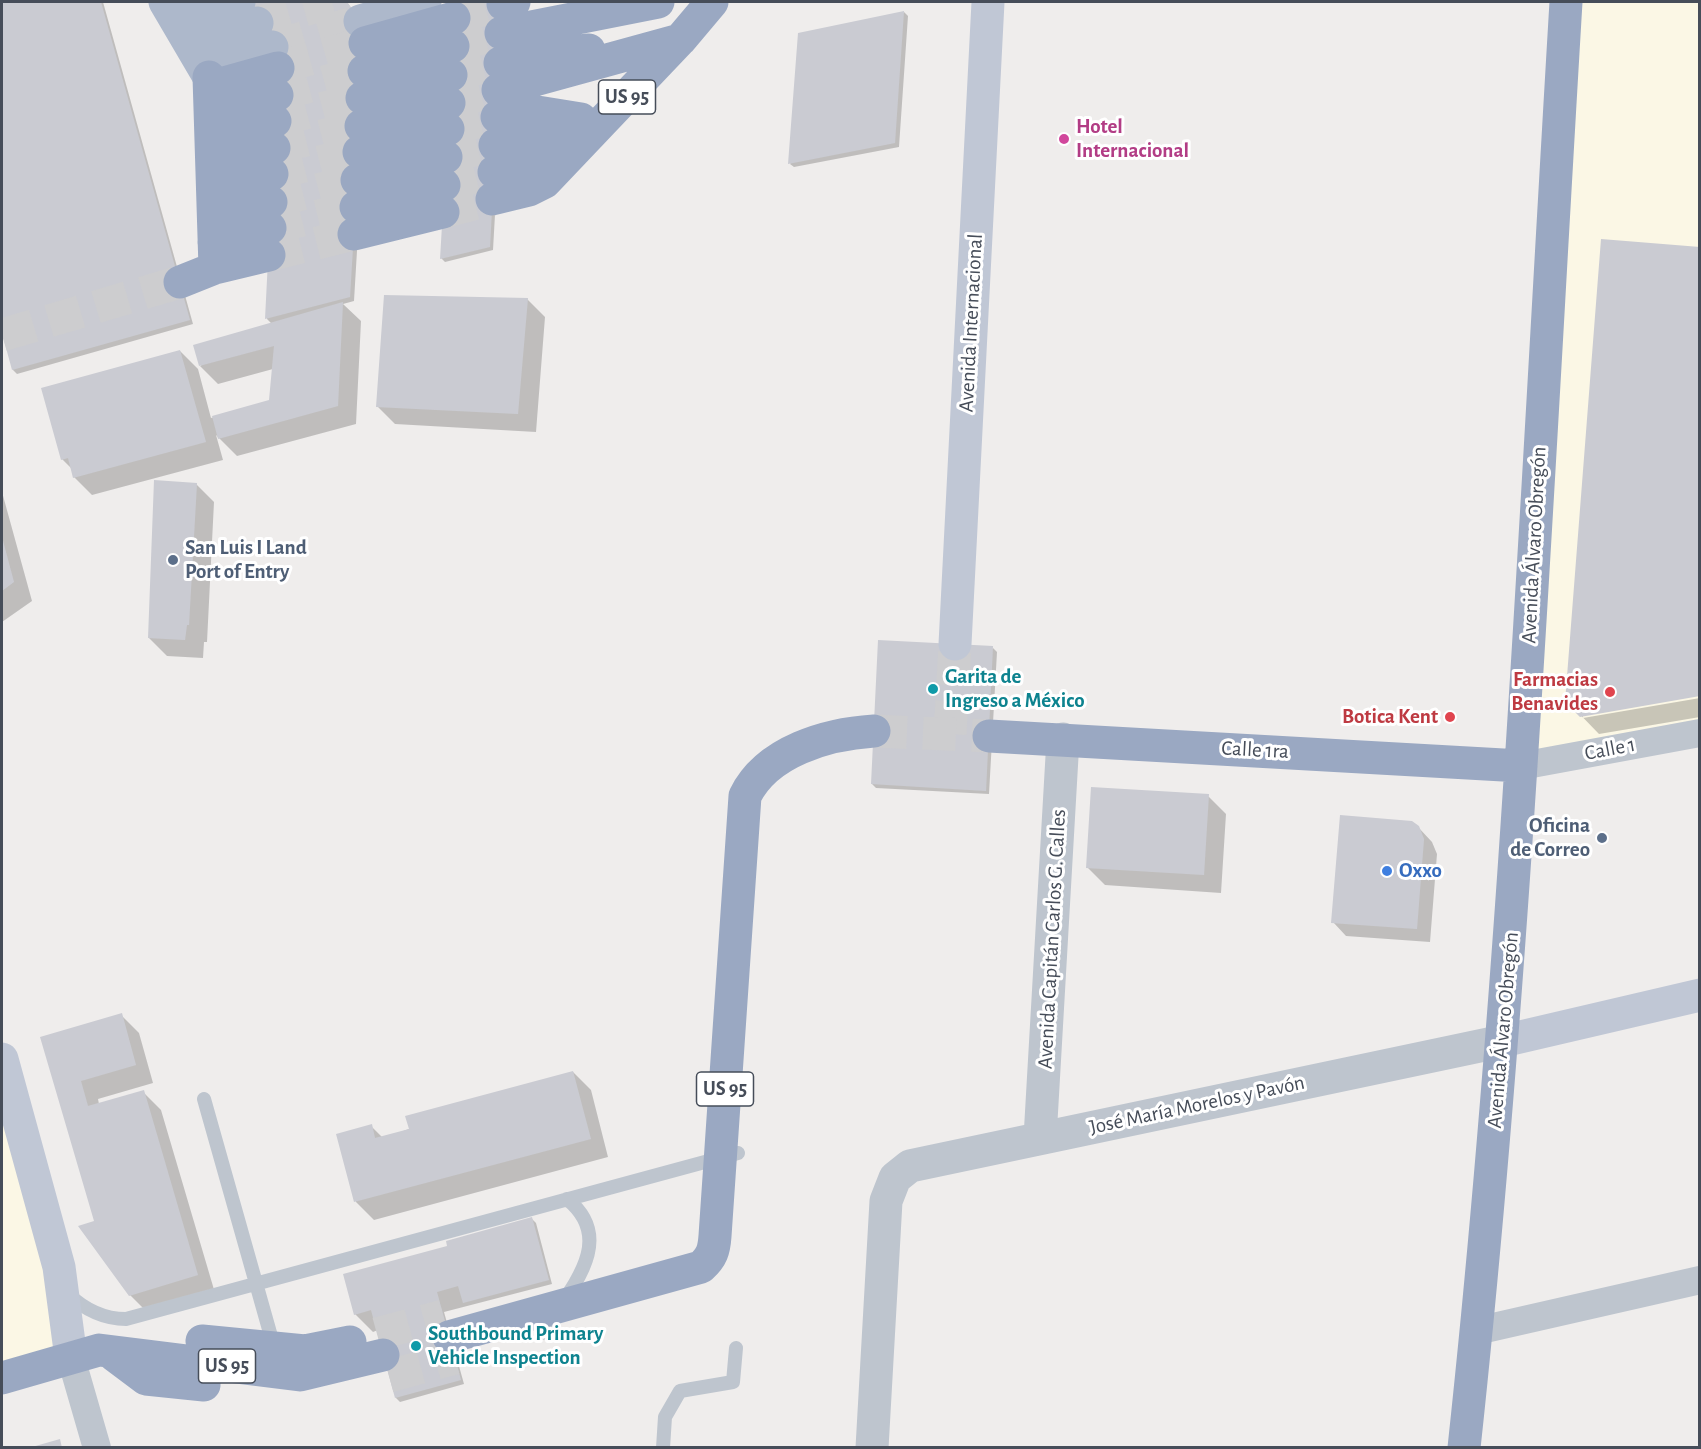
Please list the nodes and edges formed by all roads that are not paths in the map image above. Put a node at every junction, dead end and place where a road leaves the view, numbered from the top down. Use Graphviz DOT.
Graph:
graph roads {
  1 [pos="425,2"];
  2 [pos="658,2"];
  3 [pos="712,2"];
  4 [pos="988,2"];
  5 [pos="1566,2"];
  6 [pos="680,40"];
  7 [pos="499,92"];
  8 [pos="448,116"];
  9 [pos="604,123"];
  10 [pos="269,124"];
  11 [pos="204,125"];
  12 [pos="360,126"];
  13 [pos="180,282"];
  14 [pos="955,644"];
  15 [pos="874,731"];
  16 [pos="1700,733"];
  17 [pos="989,736"];
  18 [pos="1063,739"];
  19 [pos="1521,766"];
  20 [pos="1700,995"];
  21 [pos="1503,1041"];
  22 [pos="2,1059"];
  23 [pos="204,1099"];
  24 [pos="1040,1138"];
  25 [pos="2,1140"];
  26 [pos="720,1157"];
  27 [pos="567,1199"];
  28 [pos="576,1279"];
  29 [pos="1700,1280"];
  30 [pos="256,1284"];
  31 [pos="62,1288"];
  32 [pos="551,1320"];
  33 [pos="1476,1331"];
  34 [pos="736,1348"];
  35 [pos="107,1351"];
  36 [pos="71,1358"];
  37 [pos="279,1368"];
  38 [pos="2,1378"];
  39 [pos="98,1448"];
  40 [pos="663,1448"];
  41 [pos="872,1448"];
  42 [pos="1464,1448"];
  1 -- 12 [label="main road"];
  2 -- 7 [label="highway"];
  3 -- 6 [label="highway, US 95"];
  4 -- 14 [label="main road, Avenida Internacional"];
  5 -- 19 [label="highway, Avenida Álvaro Obregón"];
  6 -- 7 [label="highway, US 95"];
  6 -- 9 [label="highway, US 95"];
  7 -- 9 [label="highway, US 95"];
  7 -- 9 [label="highway, US 95"];
  7 -- 9 [label="highway, US 95"];
  8 -- 12 [label="highway"];
  8 -- 12 [label="highway"];
  8 -- 12 [label="highway"];
  8 -- 12 [label="highway"];
  10 -- 11 [label="highway"];
  10 -- 11 [label="highway"];
  10 -- 11 [label="highway"];
  10 -- 11 [label="highway"];
  10 -- 11 [label="main road"];
  10 -- 11 [label="main road"];
  11 -- 13 [label="highway"];
  15 -- 26 [label="highway, US 95"];
  16 -- 19 [label="street, Calle 1"];
  17 -- 18 [label="highway, Calle 1ra"];
  18 -- 19 [label="highway, Calle 1ra"];
  18 -- 24 [label="street, Avenida Capitán Carlos G. Calles"];
  19 -- 21 [label="highway, Avenida Álvaro Obregón"];
  20 -- 21 [label="main road"];
  21 -- 24 [label="street, José María Morelos y Pavón"];
  21 -- 33 [label="highway, Avenida Álvaro Obregón"];
  22 -- 31 [label="main road"];
  23 -- 30 [label="lane"];
  24 -- 41 [label="street, José María Morelos y Pavón"];
  25 -- 36 [label="main road"];
  26 -- 27 [label="lane"];
  26 -- 28 [label="highway, US 95"];
  26 -- 32 [label="highway, US 95"];
  27 -- 28 [label="lane"];
  27 -- 30 [label="lane"];
  28 -- 32 [label="lane"];
  28 -- 32 [label="highway, US 95"];
  29 -- 33 [label="street"];
  30 -- 31 [label="lane"];
  30 -- 37 [label="lane"];
  31 -- 36 [label="main road"];
  33 -- 42 [label="highway, Avenida Álvaro Obregón"];
  34 -- 40 [label="lane"];
  35 -- 36 [label="highway, US 95"];
  35 -- 37 [label="highway, US 95"];
  35 -- 37 [label="highway, US 95"];
  36 -- 38 [label="highway, US 95"];
  36 -- 39 [label="street"];
}
